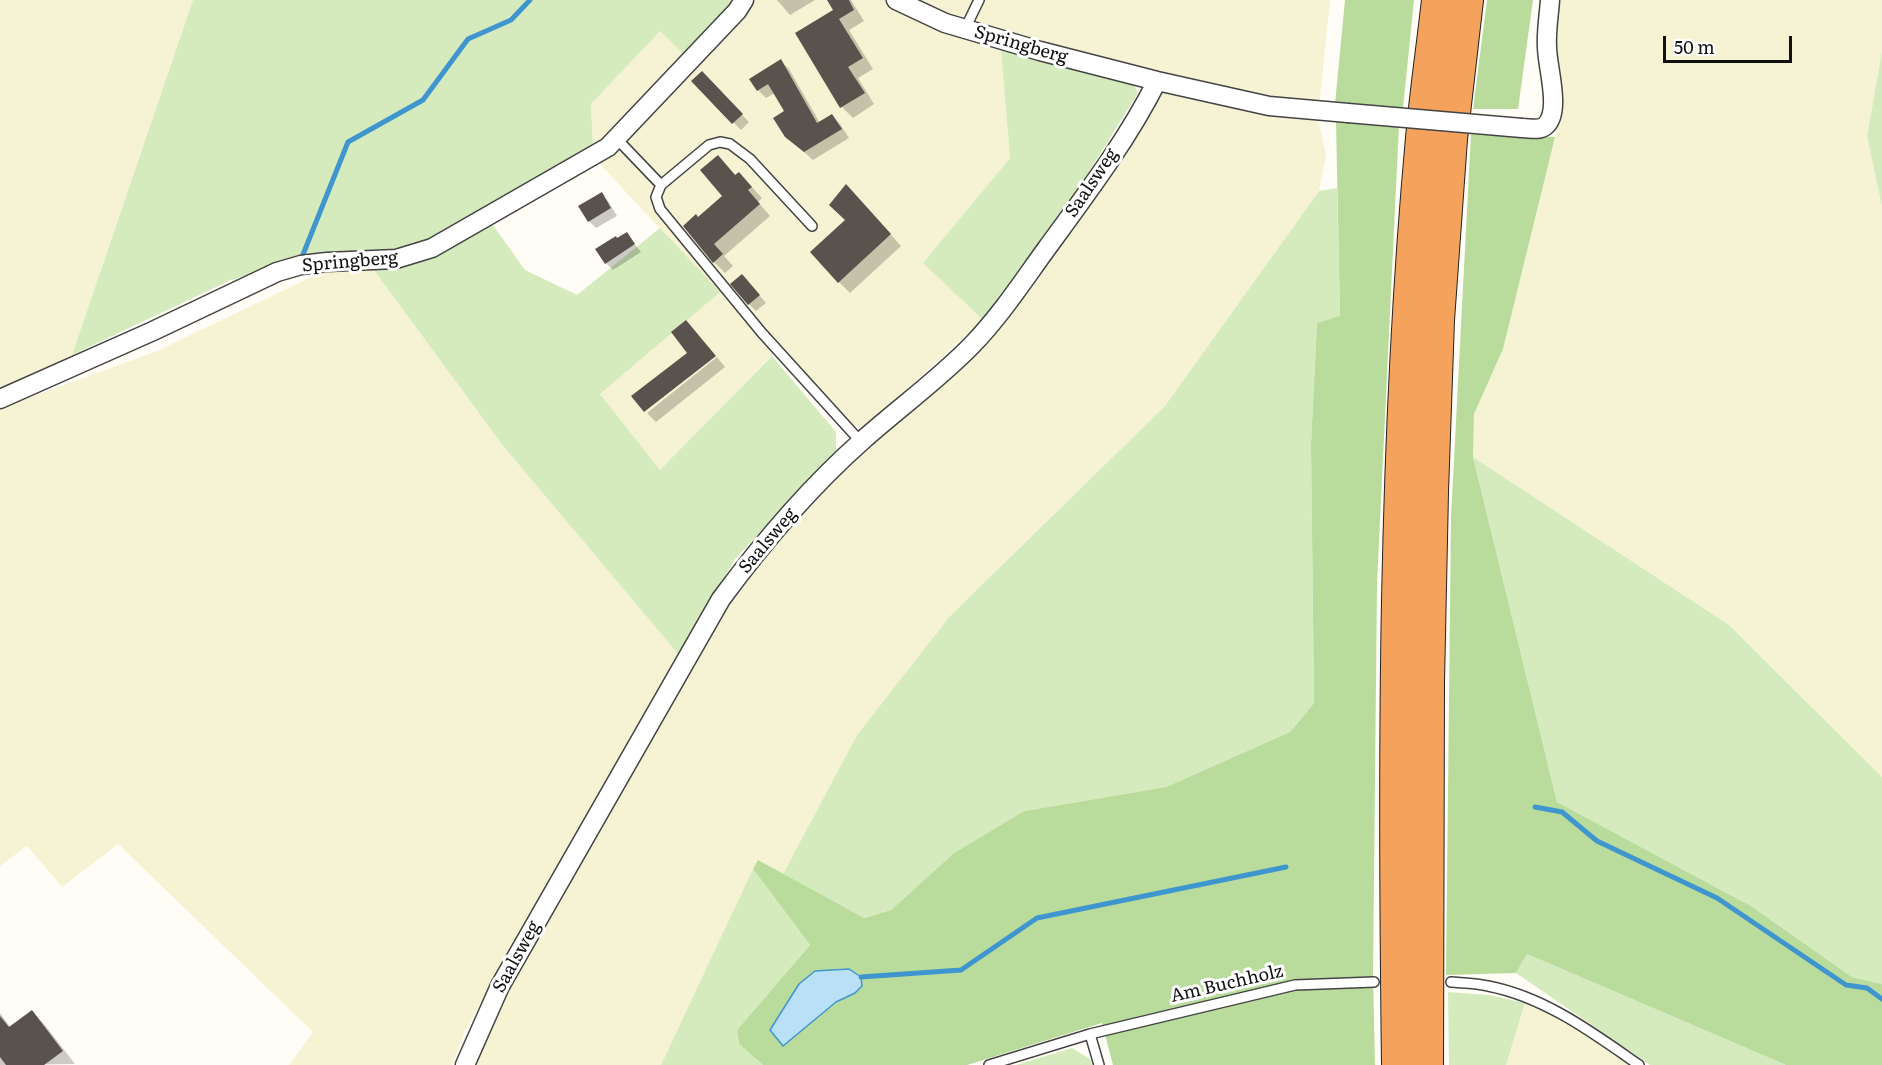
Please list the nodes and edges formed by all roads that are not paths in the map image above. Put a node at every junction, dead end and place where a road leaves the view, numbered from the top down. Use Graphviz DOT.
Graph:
graph roads {
  1 [pos="744,0"];
  2 [pos="896,0"];
  3 [pos="979,0"];
  4 [pos="1438,0"];
  5 [pos="1467,0"];
  6 [pos="1550,0"];
  7 [pos="965,29"];
  8 [pos="1153,80"];
  9 [pos="617,139"];
  10 [pos="660,185"];
  11 [pos="812,226"];
  12 [pos="0,399"];
  13 [pos="861,442"];
  14 [pos="1374,982"];
  15 [pos="1451,982"];
  16 [pos="1090,1034"];
  17 [pos="465,1065"];
  18 [pos="989,1065"];
  19 [pos="1099,1065"];
  20 [pos="1398,1065"];
  21 [pos="1427,1065"];
  22 [pos="1639,1065"];
  1 -- 9 [label="street, Springberg"];
  2 -- 7 [label="street, Springberg"];
  3 -- 7 [label="lane"];
  4 -- 20 [label="highway"];
  5 -- 21 [label="highway"];
  6 -- 8 [label="street, bridge"];
  7 -- 8 [label="street, Springberg"];
  8 -- 13 [label="street, Saalsweg"];
  9 -- 10 [label="lane"];
  9 -- 12 [label="street, Springberg"];
  10 -- 11 [label="lane"];
  10 -- 13 [label="lane"];
  13 -- 17 [label="street, Saalsweg"];
  14 -- 16 [label="lane, Am Buchholz"];
  15 -- 22 [label="lane"];
  16 -- 18 [label="lane, Am Buchholz"];
  16 -- 19 [label="lane"];
}
